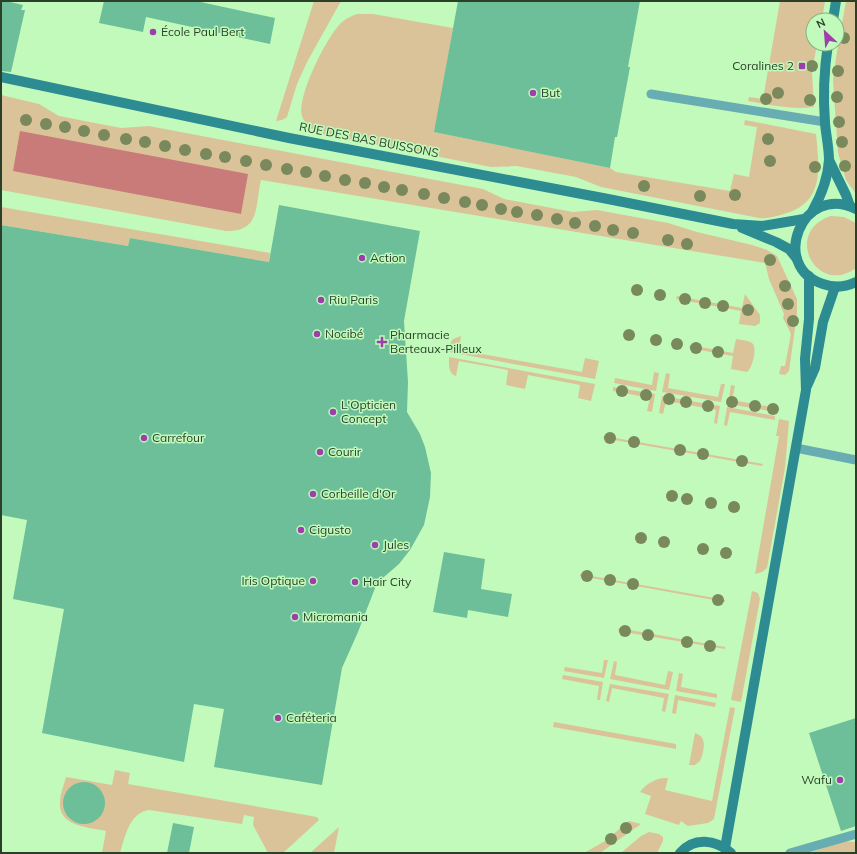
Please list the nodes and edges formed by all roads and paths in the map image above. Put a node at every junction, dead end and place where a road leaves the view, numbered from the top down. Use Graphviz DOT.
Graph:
graph roads {
  1 [pos="836,1"];
  2 [pos="834,12"];
  3 [pos="827,52"];
  4 [pos="1,77"];
  5 [pos="651,94"];
  6 [pos="825,122"];
  7 [pos="829,160"];
  8 [pos="853,208"];
  9 [pos="808,216"];
  10 [pos="733,224"];
  11 [pos="797,259"];
  12 [pos="809,276"];
  13 [pos="856,282"];
  14 [pos="835,287"];
  15 [pos="806,390"];
  16 [pos="796,448"];
  17 [pos="856,460"];
  18 [pos="856,834"];
  19 [pos="728,850"];
  20 [pos="680,853"];
  21 [pos="790,853"];
  1 -- 2 [label="street"];
  3 -- 6 [label="street"];
  4 -- 10 [label="street, RUE DES BAS BUISSONS"];
  5 -- 6 [label="lane"];
  6 -- 7 [label="street"];
  7 -- 8 [label="street"];
  7 -- 9 [label="street"];
  8 -- 9 [label="street, RUE DES BAS BUISSONS"];
  9 -- 10 [label="street, RUE DES BAS BUISSONS"];
  9 -- 11 [label="street"];
  10 -- 11 [label="street, RUE DES BAS BUISSONS"];
  11 -- 12 [label="street, RUE DES BAS BUISSONS"];
  12 -- 14 [label="street"];
  12 -- 15 [label="street"];
  13 -- 14 [label="street"];
  14 -- 15 [label="street"];
  15 -- 16 [label="street"];
  16 -- 17 [label="lane"];
  16 -- 19 [label="street"];
  18 -- 21 [label="lane"];
  19 -- 20 [label="street"];
}
